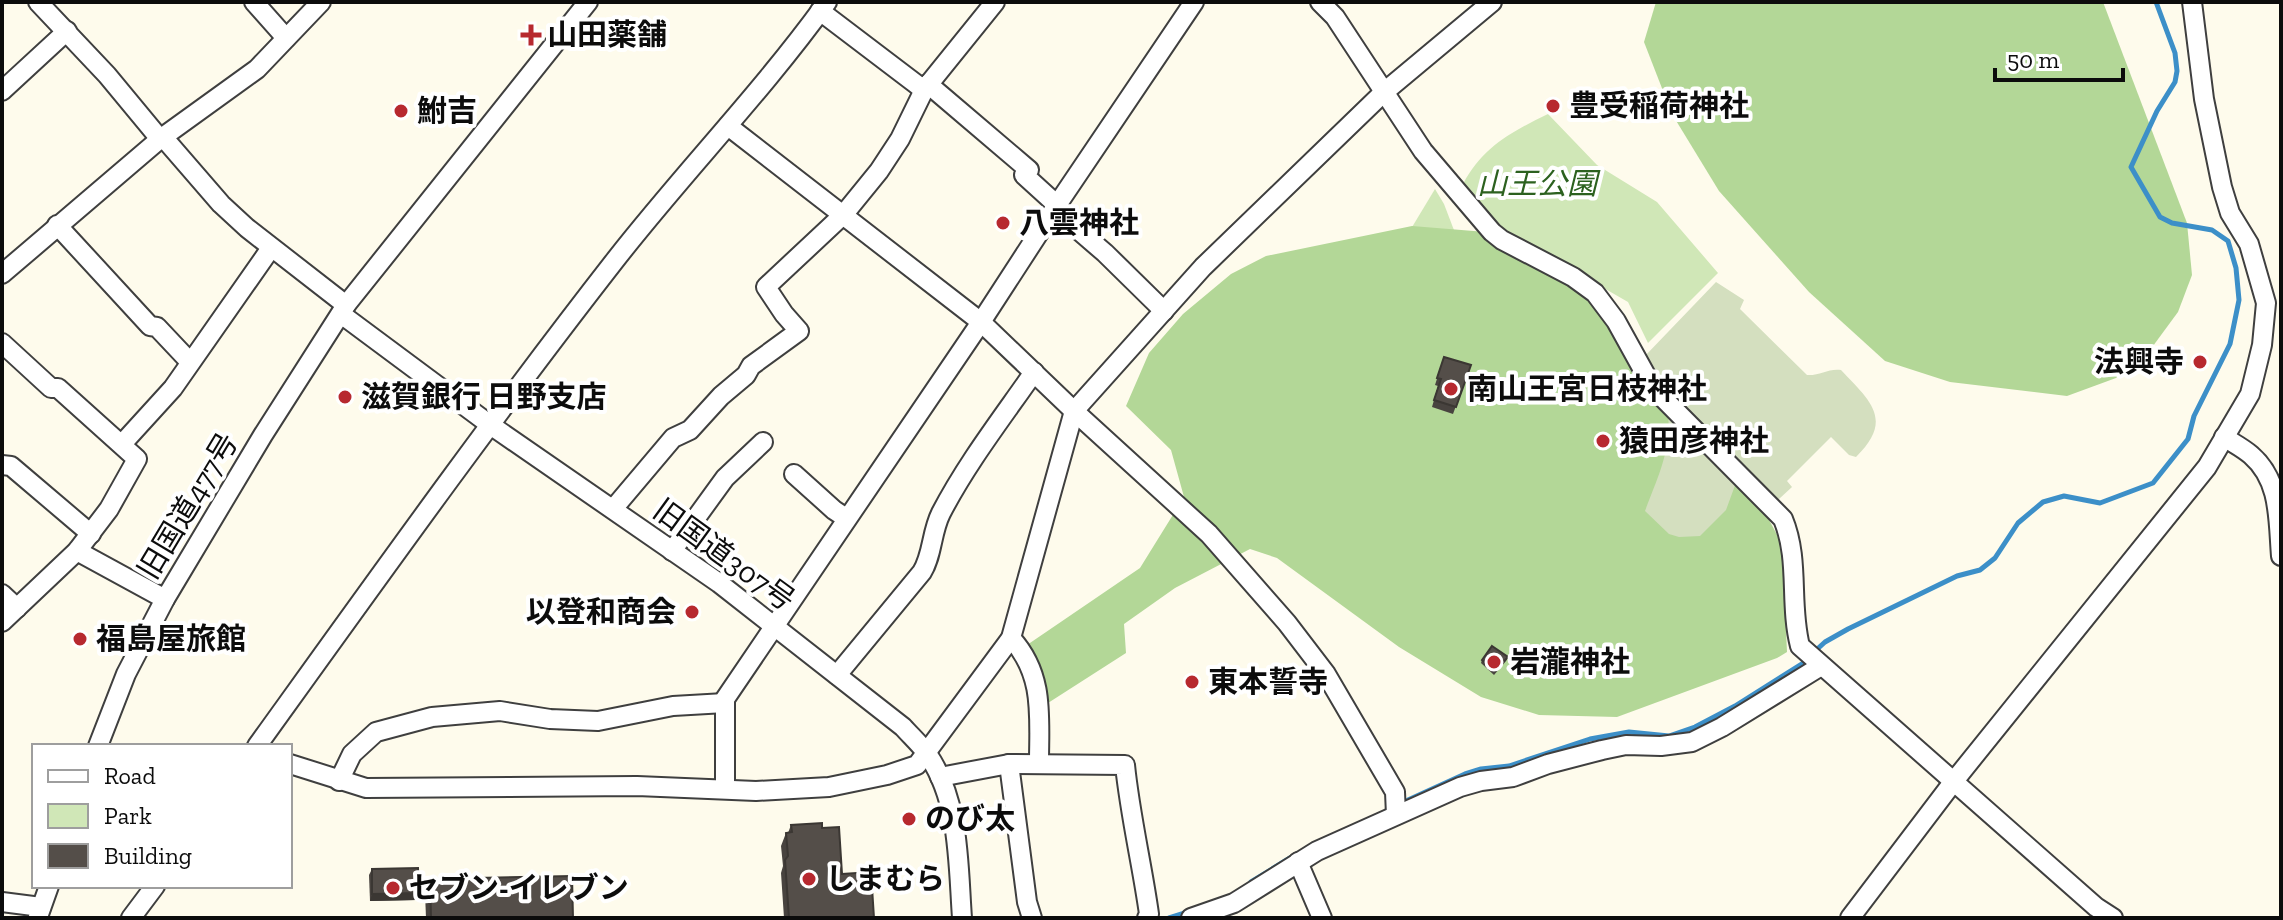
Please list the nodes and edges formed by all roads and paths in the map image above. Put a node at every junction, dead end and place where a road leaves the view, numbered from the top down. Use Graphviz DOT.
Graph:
graph roads {
  1 [pos="38,2"];
  2 [pos="254,2"];
  3 [pos="321,2"];
  4 [pos="588,2"];
  5 [pos="995,2"];
  6 [pos="1194,2"];
  7 [pos="1320,2"];
  8 [pos="1492,2"];
  9 [pos="2192,2"];
  10 [pos="824,7"];
  11 [pos="67,31"];
  12 [pos="286,38"];
  13 [pos="926,87"];
  14 [pos="2,91"];
  15 [pos="1383,93"];
  16 [pos="728,126"];
  17 [pos="161,138"];
  18 [pos="1055,207"];
  19 [pos="844,214"];
  20 [pos="57,225"];
  21 [pos="271,248"];
  22 [pos="2,274"];
  23 [pos="2274,300"];
  24 [pos="343,309"];
  25 [pos="1164,311"];
  26 [pos="981,322"];
  27 [pos="2,343"];
  28 [pos="190,362"];
  29 [pos="1034,372"];
  30 [pos="1074,411"];
  31 [pos="489,424"];
  32 [pos="2224,437"];
  33 [pos="763,442"];
  34 [pos="122,444"];
  35 [pos="2,465"];
  36 [pos="794,474"];
  37 [pos="613,509"];
  38 [pos="846,518"];
  39 [pos="91,534"];
  40 [pos="77,551"];
  41 [pos="672,551"];
  42 [pos="2281,556"];
  43 [pos="2,594"];
  44 [pos="165,599"];
  45 [pos="17,608"];
  46 [pos="2,622"];
  47 [pos="773,625"];
  48 [pos="1011,638"];
  49 [pos="1820,663"];
  50 [pos="837,675"];
  51 [pos="725,703"];
  52 [pos="99,744"];
  53 [pos="258,744"];
  54 [pos="927,754"];
  55 [pos="1039,763"];
  56 [pos="1009,764"];
  57 [pos="292,765"];
  58 [pos="940,777"];
  59 [pos="339,781"];
  60 [pos="1954,781"];
  61 [pos="725,789"];
  62 [pos="1396,815"];
  63 [pos="1298,862"];
  64 [pos="48,888"];
  65 [pos="154,888"];
  66 [pos="2,902"];
  67 [pos="39,913"];
  68 [pos="131,918"];
  69 [pos="962,918"];
  70 [pos="1032,918"];
  71 [pos="1147,918"];
  72 [pos="1191,918"];
  73 [pos="1322,918"];
  74 [pos="1850,918"];
  75 [pos="2113,918"];
  1 -- 11 [label="street, 旧国道307号"];
  2 -- 12 [label="street"];
  3 -- 12 [label="street"];
  4 -- 24 [label="street"];
  5 -- 13 [label="street"];
  6 -- 18 [label="street"];
  7 -- 15 [label="street"];
  8 -- 15 [label="street"];
  9 -- 23 [label="street"];
  10 -- 13 [label="street"];
  10 -- 16 [label="street"];
  11 -- 14 [label="street"];
  11 -- 17 [label="street, 旧国道307号"];
  12 -- 17 [label="street"];
  13 -- 18 [label="street"];
  13 -- 19 [label="street"];
  15 -- 25 [label="street"];
  15 -- 49 [label="street"];
  16 -- 19 [label="street"];
  16 -- 31 [label="street"];
  17 -- 20 [label="street"];
  17 -- 21 [label="street, 旧国道307号"];
  18 -- 25 [label="street"];
  18 -- 26 [label="street"];
  19 -- 26 [label="street"];
  19 -- 37 [label="street"];
  20 -- 22 [label="street"];
  20 -- 28 [label="street"];
  21 -- 24 [label="street, 旧国道307号"];
  21 -- 28 [label="street"];
  23 -- 32 [label="street"];
  24 -- 31 [label="street, 旧国道307号"];
  24 -- 44 [label="street, 旧国道477号"];
  25 -- 30 [label="street"];
  26 -- 29 [label="street"];
  26 -- 38 [label="street"];
  27 -- 34 [label="street"];
  28 -- 34 [label="street"];
  29 -- 30 [label="street"];
  29 -- 50 [label="street"];
  30 -- 48 [label="street"];
  30 -- 62 [label="street"];
  31 -- 37 [label="street, 旧国道307号"];
  31 -- 53 [label="street"];
  32 -- 42 [label="street"];
  32 -- 60 [label="street"];
  33 -- 41 [label="street"];
  34 -- 39 [label="street"];
  35 -- 39 [label="street"];
  36 -- 38 [label="street"];
  37 -- 41 [label="street, 旧国道307号"];
  38 -- 47 [label="street"];
  39 -- 40 [label="street"];
  40 -- 44 [label="street"];
  40 -- 45 [label="street"];
  41 -- 47 [label="street, 旧国道307号"];
  43 -- 45 [label="street"];
  44 -- 52 [label="street, 旧国道477号"];
  45 -- 46 [label="street"];
  47 -- 50 [label="street, 旧国道307号"];
  47 -- 51 [label="street"];
  48 -- 54 [label="street"];
  48 -- 55 [label="street"];
  49 -- 60 [label="street"];
  49 -- 62 [label="street"];
  50 -- 54 [label="street, 旧国道307号"];
  51 -- 59 [label="street"];
  51 -- 61 [label="street"];
  54 -- 58 [label="street, 旧国道307号"];
  54 -- 61 [label="street"];
  55 -- 56 [label="street"];
  55 -- 71 [label="street"];
  56 -- 58 [label="street"];
  56 -- 70 [label="street"];
  57 -- 59 [label="street"];
  58 -- 69 [label="street, 旧国道307号"];
  59 -- 61 [label="street"];
  60 -- 74 [label="street"];
  60 -- 75 [label="street"];
  62 -- 63 [label="street"];
  63 -- 72 [label="street"];
  63 -- 73 [label="street"];
  64 -- 67 [label="street"];
  65 -- 68 [label="street"];
  66 -- 67 [label="street"];
}
